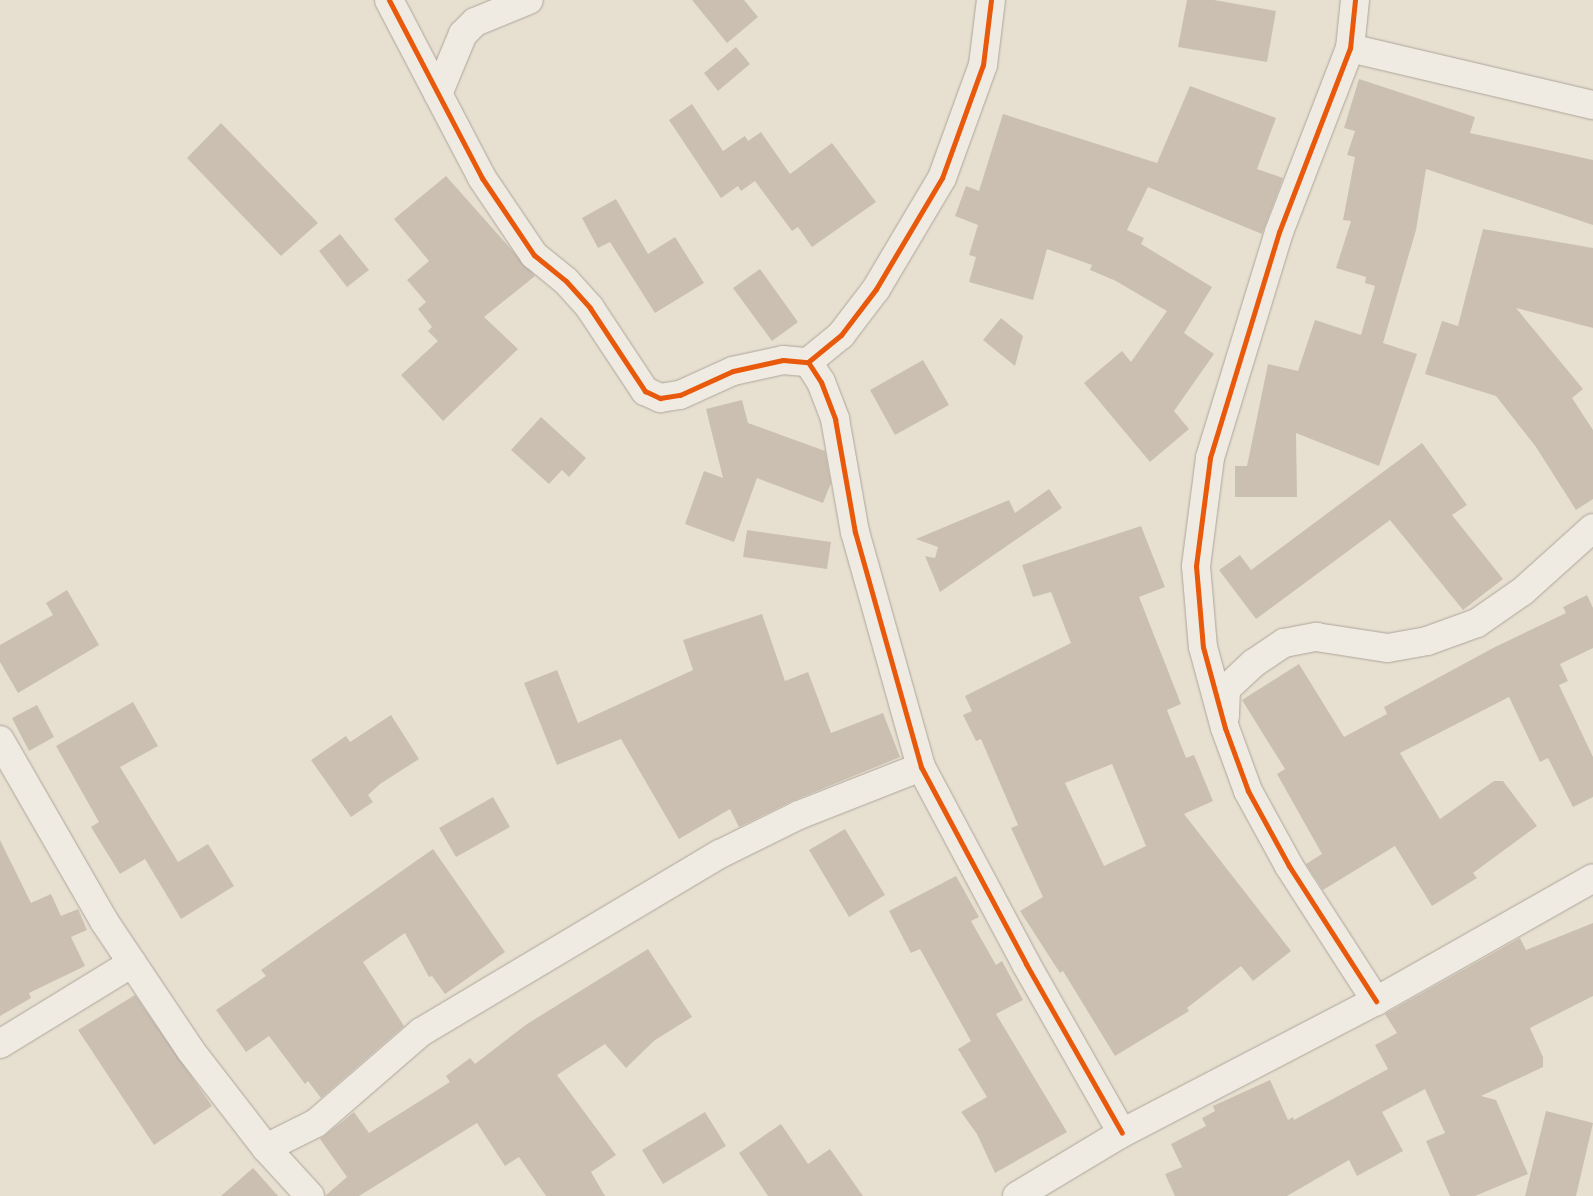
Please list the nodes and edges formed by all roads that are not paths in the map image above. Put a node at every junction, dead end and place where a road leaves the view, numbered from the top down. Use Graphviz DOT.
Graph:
graph roads {
  1 [pos="389,0"];
  2 [pos="528,0"];
  3 [pos="991,0"];
  4 [pos="1355,0"];
  5 [pos="1350,48"];
  6 [pos="438,94"];
  7 [pos="1592,101"];
  8 [pos="808,362"];
  9 [pos="1593,528"];
  10 [pos="1225,728"];
  11 [pos="0,740"];
  12 [pos="921,767"];
  13 [pos="1593,878"];
  14 [pos="132,963"];
  15 [pos="1376,1001"];
  16 [pos="0,1044"];
  17 [pos="1122,1133"];
  18 [pos="266,1148"];
  19 [pos="310,1196"];
  20 [pos="1017,1196"];
  1 -- 6 [label="street"];
  2 -- 6 [label="street"];
  3 -- 8 [label="street"];
  4 -- 5 [label="street"];
  5 -- 7 [label="street"];
  5 -- 10 [label="street"];
  6 -- 8 [label="street"];
  8 -- 12 [label="street"];
  9 -- 10 [label="street"];
  10 -- 15 [label="street"];
  11 -- 14 [label="street"];
  12 -- 17 [label="street"];
  12 -- 18 [label="street"];
  13 -- 15 [label="street"];
  14 -- 16 [label="street"];
  14 -- 18 [label="street"];
  15 -- 17 [label="street"];
  17 -- 20 [label="street"];
  18 -- 19 [label="street"];
}
